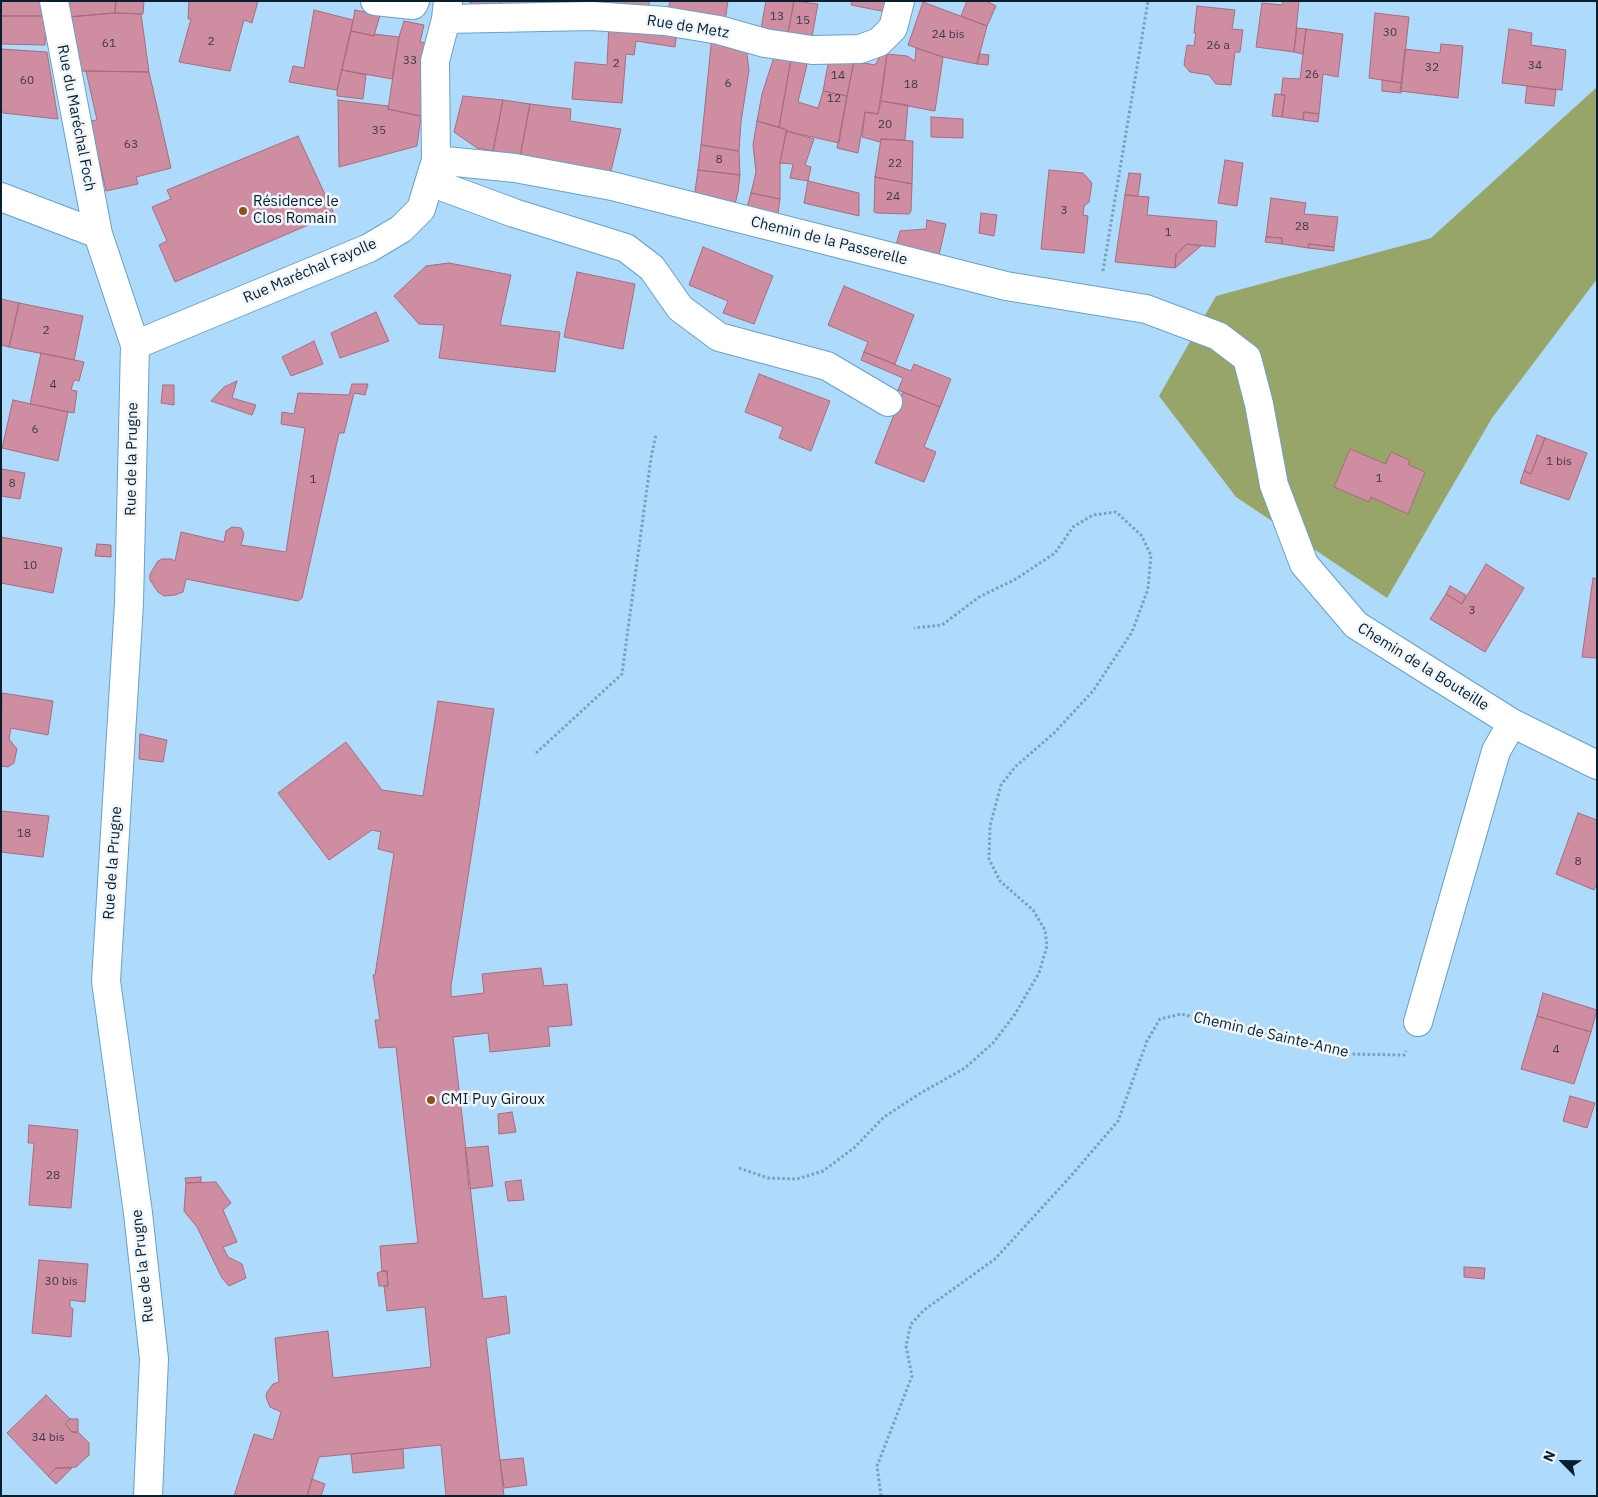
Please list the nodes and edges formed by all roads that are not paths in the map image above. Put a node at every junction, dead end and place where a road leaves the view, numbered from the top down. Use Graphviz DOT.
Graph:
graph roads {
  1 [pos="54,1"];
  2 [pos="375,1"];
  3 [pos="415,1"];
  4 [pos="900,1"];
  5 [pos="447,10"];
  6 [pos="433,171"];
  7 [pos="1,197"];
  8 [pos="98,234"];
  9 [pos="1218,336"];
  10 [pos="135,345"];
  11 [pos="888,402"];
  12 [pos="1512,723"];
  13 [pos="1597,765"];
  14 [pos="1418,1022"];
  15 [pos="148,1496"];
  1 -- 8 [label="street, Rue du Maréchal Foch"];
  2 -- 3 [label="street"];
  4 -- 5 [label="street, Rue de Metz"];
  5 -- 6 [label="street, Rue Maréchal Fayolle"];
  6 -- 9 [label="street, Chemin de la Passerelle"];
  6 -- 10 [label="street, Rue Maréchal Fayolle"];
  6 -- 11 [label="street"];
  7 -- 8 [label="street"];
  8 -- 10 [label="street, Rue de la Prugne"];
  9 -- 12 [label="street, Chemin de la Bouteille"];
  10 -- 15 [label="street, Rue de la Prugne"];
  12 -- 13 [label="street, Chemin de la Bouteille"];
  12 -- 14 [label="street"];
}
